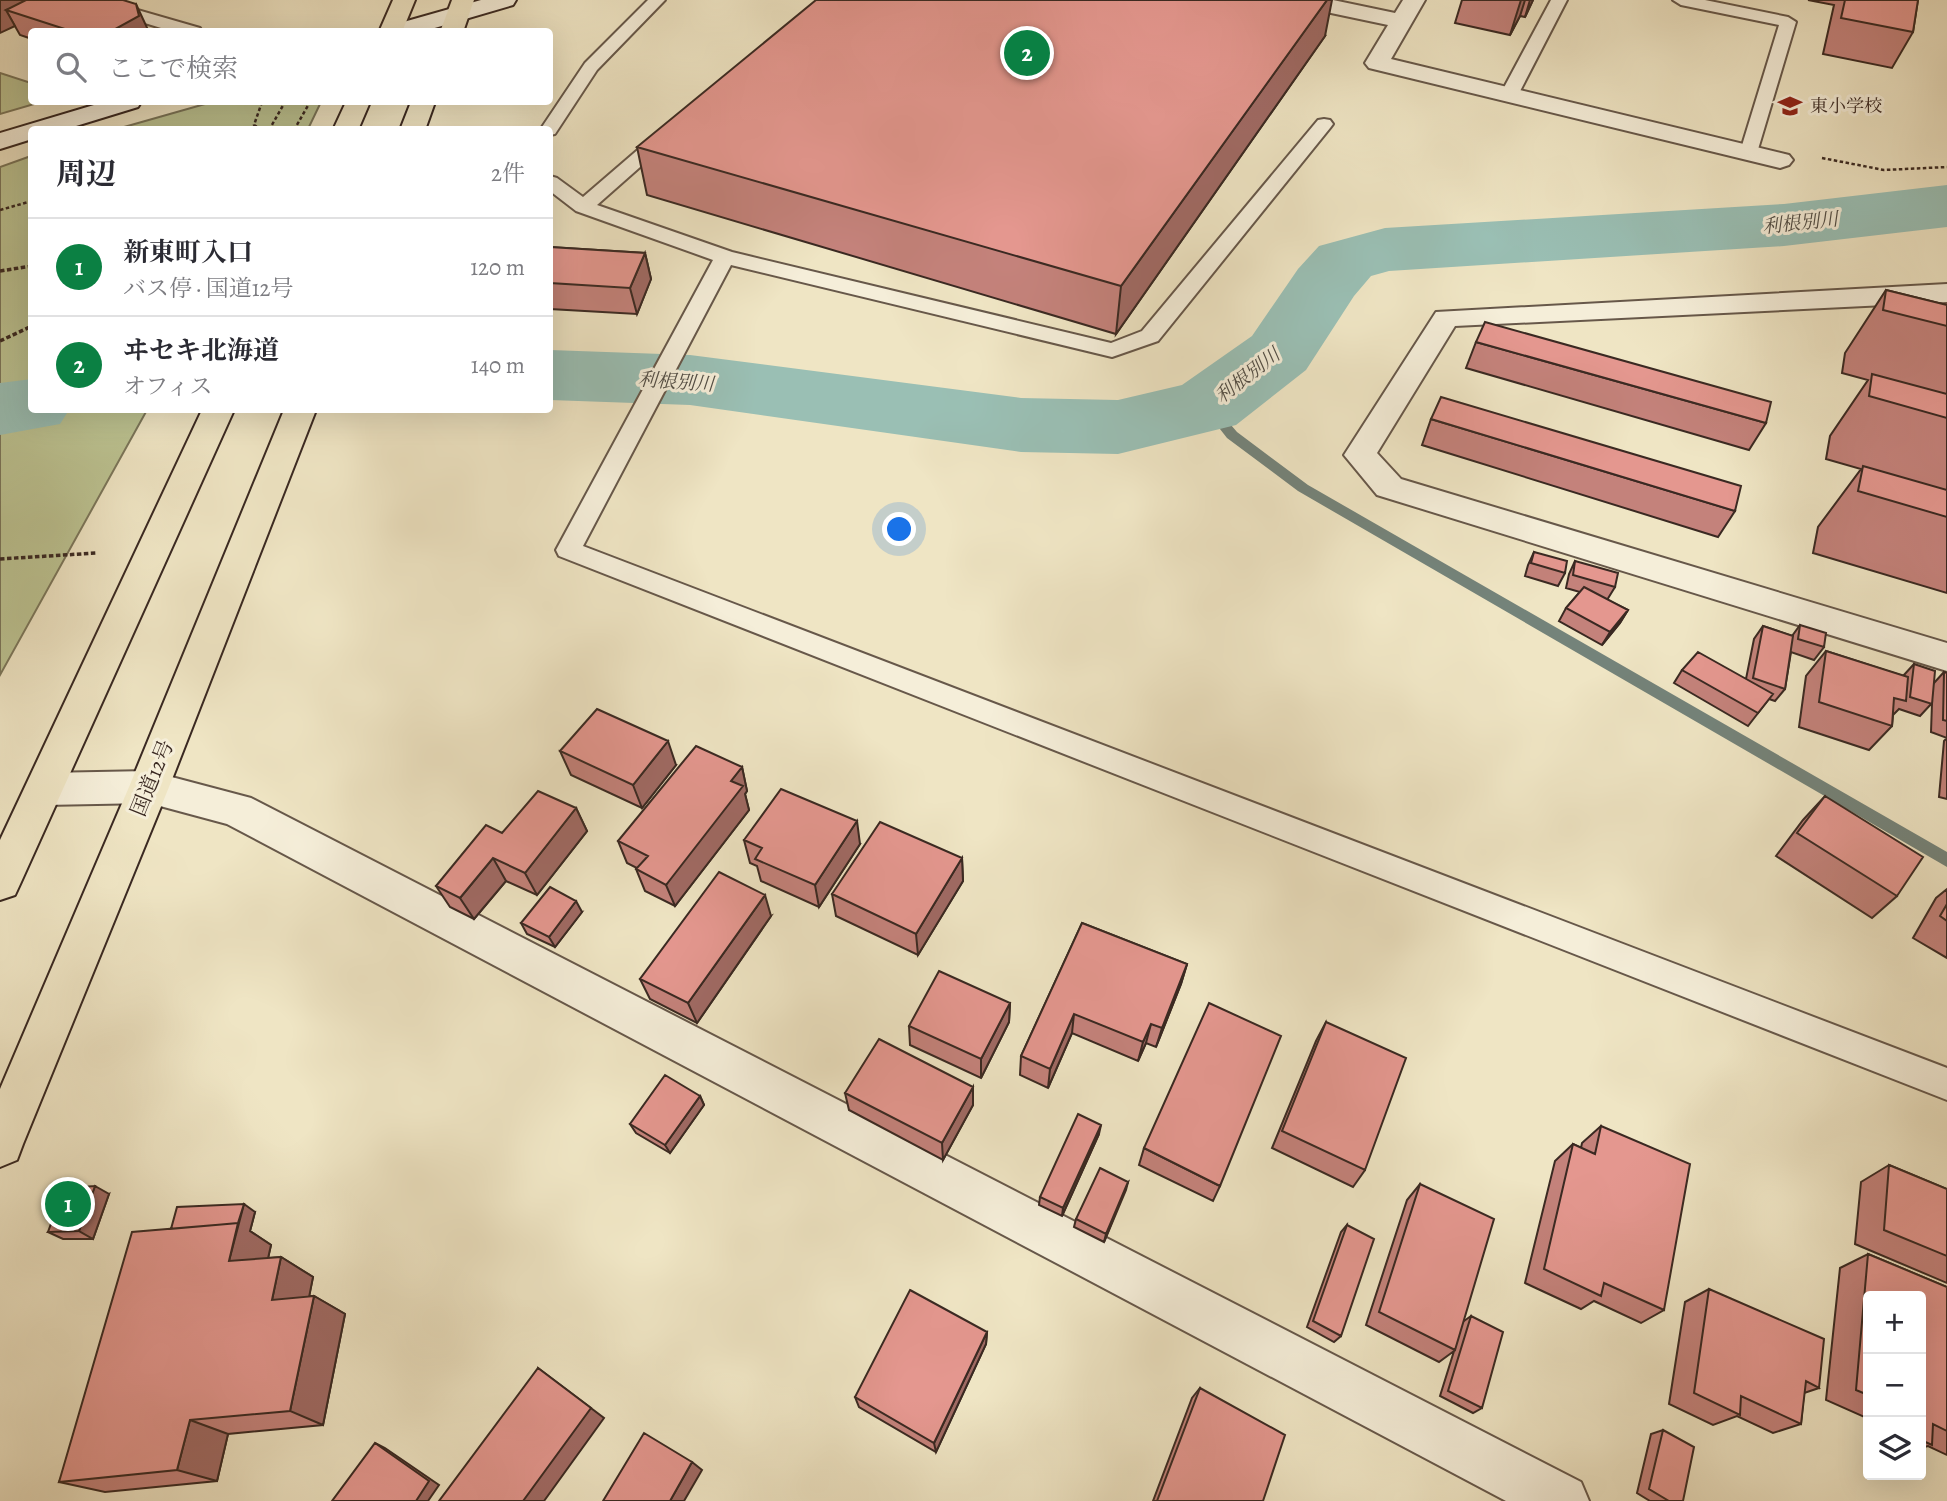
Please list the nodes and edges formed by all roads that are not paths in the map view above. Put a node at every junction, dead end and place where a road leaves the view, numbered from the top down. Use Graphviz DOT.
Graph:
graph roads {
  1 [pos="86,0"];
  2 [pos="404,0"];
  3 [pos="505,0"];
  4 [pos="657,0"];
  5 [pos="1301,0"];
  6 [pos="1559,0"];
  7 [pos="1682,0"];
  8 [pos="1408,11"];
  9 [pos="457,15"];
  10 [pos="180,28"];
  11 [pos="394,28"];
  12 [pos="407,28"];
  13 [pos="1509,95"];
  14 [pos="119,105"];
  15 [pos="357,105"];
  16 [pos="422,105"];
  17 [pos="678,124"];
  18 [pos="1324,124"];
  19 [pos="47,126"];
  20 [pos="347,126"];
  21 [pos="414,126"];
  22 [pos="552,126"];
  23 [pos="28,132"];
  24 [pos="0,141"];
  25 [pos="1749,152"];
  26 [pos="1780,160"];
  27 [pos="553,184"];
  28 [pos="583,207"];
  29 [pos="725,257"];
  30 [pos="1947,293"];
  31 [pos="217,413"];
  32 [pos="299,413"];
  33 [pos="1947,657"];
  34 [pos="149,787"];
  35 [pos="46,789"];
  36 [pos="0,882"];
  37 [pos="1947,1084"];
  38 [pos="0,1144"];
  39 [pos="1562,1501"];
  1 -- 10 [label="lane"];
  2 -- 11 [label="highway"];
  3 -- 9 [label="street"];
  4 -- 22 [label="lane"];
  5 -- 8 [label="street"];
  6 -- 13 [label="lane"];
  7 -- 25 [label="lane"];
  8 -- 13 [label="street"];
  9 -- 12 [label="street"];
  13 -- 25 [label="street"];
  14 -- 19 [label="street"];
  15 -- 20 [label="highway"];
  16 -- 21 [label="highway"];
  17 -- 28 [label="lane"];
  18 -- 29 [label="lane"];
  23 -- 24 [label="street"];
  25 -- 26 [label="street"];
  27 -- 28 [label="lane"];
  28 -- 29 [label="lane"];
  29 -- 37 [label="lane"];
  30 -- 33 [label="street"];
  31 -- 35 [label="highway"];
  32 -- 34 [label="highway, 国道12号"];
  34 -- 35 [label="street"];
  34 -- 38 [label="highway, 国道12号"];
  34 -- 39 [label="street"];
  35 -- 36 [label="highway"];
}
